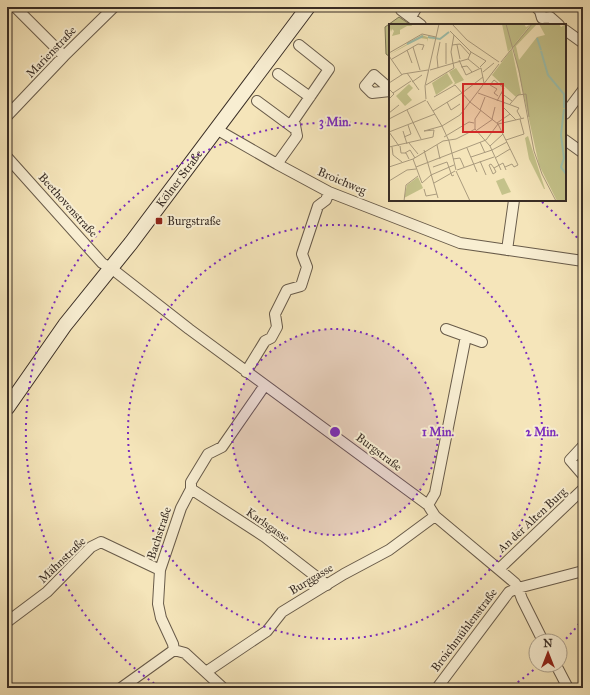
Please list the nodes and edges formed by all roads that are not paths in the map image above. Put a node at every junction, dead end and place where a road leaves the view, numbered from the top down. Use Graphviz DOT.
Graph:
graph roads {
  1 [pos="15,7"];
  2 [pos="114,7"];
  3 [pos="308,7"];
  4 [pos="404,7"];
  5 [pos="417,7"];
  6 [pos="536,7"];
  7 [pos="411,17"];
  8 [pos="539,22"];
  9 [pos="420,24"];
  10 [pos="557,24"];
  11 [pos="566,31"];
  12 [pos="583,43"];
  13 [pos="299,45"];
  14 [pos="64,56"];
  15 [pos="278,74"];
  16 [pos="583,90"];
  17 [pos="310,97"];
  18 [pos="257,101"];
  19 [pos="566,113"];
  20 [pos="7,116"];
  21 [pos="216,129"];
  22 [pos="295,129"];
  23 [pos="566,141"];
  24 [pos="583,152"];
  25 [pos="7,157"];
  26 [pos="277,164"];
  27 [pos="329,192"];
  28 [pos="514,201"];
  29 [pos="507,250"];
  30 [pos="583,261"];
  31 [pos="111,268"];
  32 [pos="446,329"];
  33 [pos="466,336"];
  34 [pos="482,342"];
  35 [pos="246,372"];
  36 [pos="265,385"];
  37 [pos="7,408"];
  38 [pos="583,446"];
  39 [pos="583,475"];
  40 [pos="191,489"];
  41 [pos="583,489"];
  42 [pos="428,505"];
  43 [pos="435,516"];
  44 [pos="499,569"];
  45 [pos="160,570"];
  46 [pos="583,571"];
  47 [pos="327,585"];
  48 [pos="518,588"];
  49 [pos="7,622"];
  50 [pos="539,633"];
  51 [pos="174,650"];
  52 [pos="206,672"];
  53 [pos="560,673"];
  54 [pos="121,688"];
  55 [pos="223,688"];
  56 [pos="437,688"];
  57 [pos="568,688"];
  1 -- 14 [label="street"];
  2 -- 14 [label="street, Marienstraße"];
  3 -- 21 [label="main road, Kölner Straße"];
  4 -- 7 [label="street"];
  5 -- 7 [label="street"];
  6 -- 8 [label="street"];
  7 -- 9 [label="street"];
  8 -- 10 [label="street"];
  11 -- 12 [label="street"];
  13 -- 17 [label="street"];
  14 -- 20 [label="street, Marienstraße"];
  15 -- 17 [label="street"];
  16 -- 19 [label="street"];
  17 -- 22 [label="street"];
  18 -- 22 [label="street"];
  21 -- 26 [label="street, Broichweg"];
  21 -- 31 [label="main road, Kölner Straße"];
  22 -- 26 [label="street"];
  23 -- 24 [label="street"];
  25 -- 31 [label="street, Beethovenstraße"];
  26 -- 27 [label="street, Broichweg"];
  27 -- 29 [label="street, Broichweg"];
  27 -- 35 [label="street"];
  28 -- 29 [label="street"];
  29 -- 30 [label="street, Broichweg"];
  31 -- 35 [label="street, Burgstraße"];
  31 -- 37 [label="main road, Kölner Straße"];
  32 -- 33 [label="street"];
  33 -- 34 [label="street"];
  33 -- 42 [label="street"];
  35 -- 36 [label="street, Burgstraße"];
  36 -- 40 [label="street, Bachstraße"];
  36 -- 42 [label="street, Burgstraße"];
  38 -- 39 [label="street"];
  40 -- 45 [label="street, Bachstraße"];
  40 -- 47 [label="street, Karlsgasse"];
  41 -- 44 [label="street, An der Alten Burg"];
  42 -- 43 [label="street, Burgstraße"];
  43 -- 44 [label="street, Burgstraße"];
  43 -- 47 [label="street, Burggasse"];
  44 -- 48 [label="street, Burgstraße"];
  45 -- 49 [label="street, Mähnstraße"];
  45 -- 51 [label="street, Bachstraße"];
  46 -- 48 [label="street, Broichmühlenstraße"];
  47 -- 52 [label="street, Burggasse"];
  48 -- 50 [label="street, Burgstraße"];
  48 -- 56 [label="street, Broichmühlenstraße"];
  51 -- 52 [label="street"];
  51 -- 54 [label="street"];
  52 -- 55 [label="street"];
  53 -- 57 [label="street"];
}
